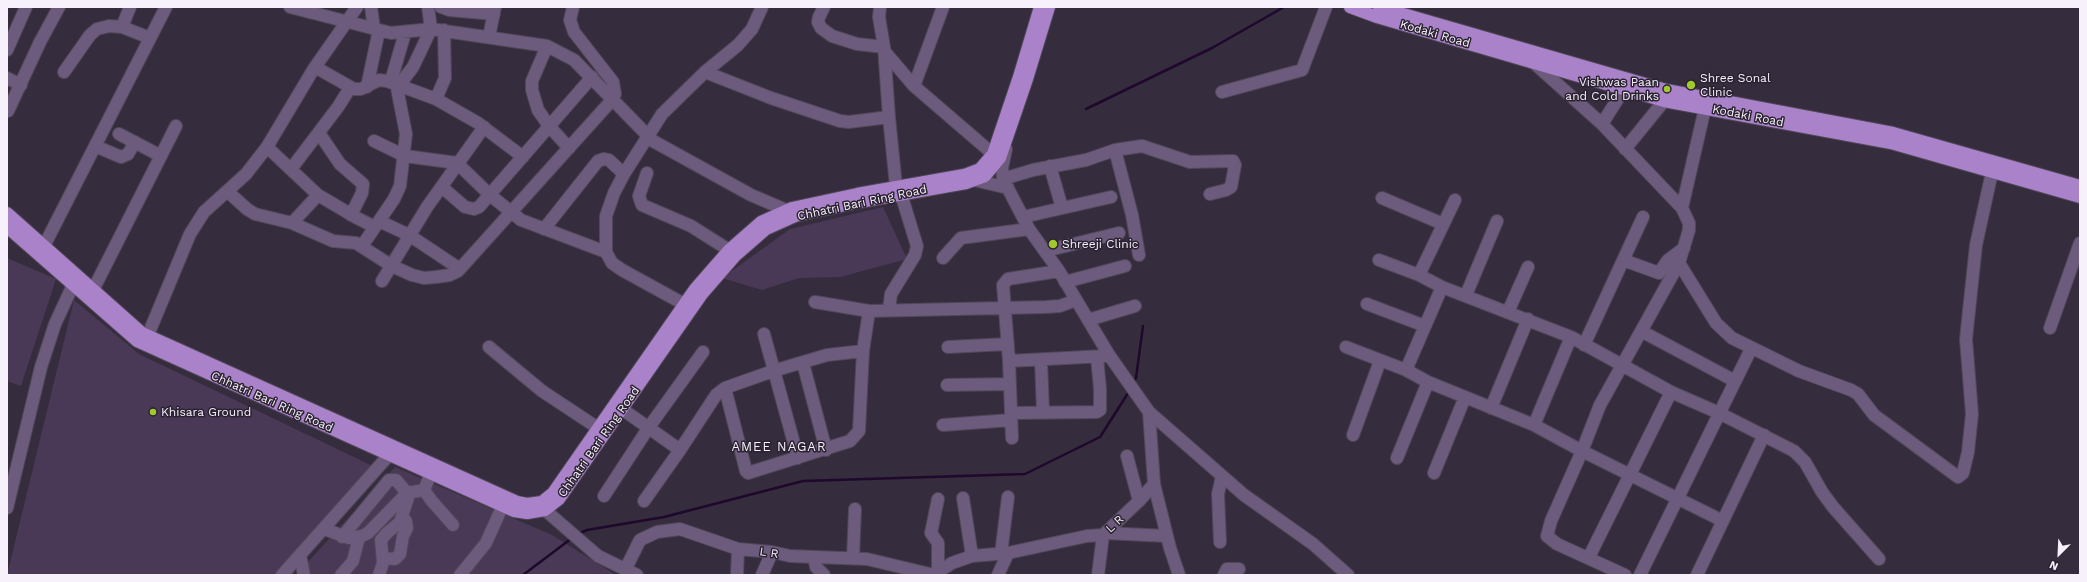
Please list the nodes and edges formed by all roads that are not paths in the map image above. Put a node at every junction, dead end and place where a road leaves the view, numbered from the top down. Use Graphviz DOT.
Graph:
graph roads {
  1 [pos="26,7"];
  2 [pos="59,7"];
  3 [pos="130,7"];
  4 [pos="166,7"];
  5 [pos="290,7"];
  6 [pos="357,7"];
  7 [pos="371,7"];
  8 [pos="428,7"];
  9 [pos="441,7"];
  10 [pos="573,7"];
  11 [pos="762,7"];
  12 [pos="824,7"];
  13 [pos="880,7"];
  14 [pos="943,7"];
  15 [pos="1040,7"];
  16 [pos="1049,7"];
  17 [pos="1326,7"];
  18 [pos="1350,7"];
  19 [pos="1379,7"];
  20 [pos="495,11"];
  21 [pos="346,22"];
  22 [pos="122,27"];
  23 [pos="377,29"];
  24 [pos="431,29"];
  25 [pos="444,30"];
  26 [pos="405,33"];
  27 [pos="489,36"];
  28 [pos="150,38"];
  29 [pos="547,46"];
  30 [pos="7,50"];
  31 [pos="884,50"];
  32 [pos="1534,63"];
  33 [pos="315,67"];
  34 [pos="64,72"];
  35 [pos="705,72"];
  36 [pos="7,78"];
  37 [pos="592,78"];
  38 [pos="396,83"];
  39 [pos="21,85"];
  40 [pos="914,86"];
  41 [pos="367,87"];
  42 [pos="350,88"];
  43 [pos="1624,89"];
  44 [pos="1222,92"];
  45 [pos="436,99"];
  46 [pos="612,100"];
  47 [pos="1664,101"];
  48 [pos="1705,108"];
  49 [pos="8,111"];
  50 [pos="889,117"];
  51 [pos="1602,124"];
  52 [pos="176,126"];
  53 [pos="549,126"];
  54 [pos="484,128"];
  55 [pos="1010,130"];
  56 [pos="319,133"];
  57 [pos="119,134"];
  58 [pos="648,137"];
  59 [pos="374,141"];
  60 [pos="135,142"];
  61 [pos="95,146"];
  62 [pos="267,147"];
  63 [pos="569,148"];
  64 [pos="1625,149"];
  65 [pos="1114,150"];
  66 [pos="993,154"];
  67 [pos="161,156"];
  68 [pos="405,156"];
  69 [pos="523,157"];
  70 [pos="457,163"];
  71 [pos="1050,166"];
  72 [pos="291,169"];
  73 [pos="1992,172"];
  74 [pos="647,173"];
  75 [pos="624,174"];
  76 [pos="974,180"];
  77 [pos="1005,183"];
  78 [pos="2080,186"];
  79 [pos="443,188"];
  80 [pos="899,190"];
  81 [pos="227,191"];
  82 [pos="1210,194"];
  83 [pos="318,195"];
  84 [pos="490,195"];
  85 [pos="1111,197"];
  86 [pos="2080,197"];
  87 [pos="1382,198"];
  88 [pos="1455,200"];
  89 [pos="1062,208"];
  90 [pos="1682,208"];
  91 [pos="7,213"];
  92 [pos="510,213"];
  93 [pos="790,213"];
  94 [pos="351,215"];
  95 [pos="1023,217"];
  96 [pos="1643,217"];
  97 [pos="1497,221"];
  98 [pos="292,223"];
  99 [pos="377,224"];
  100 [pos="1443,224"];
  101 [pos="7,227"];
  102 [pos="544,229"];
  103 [pos="1029,229"];
  104 [pos="1119,233"];
  105 [pos="409,235"];
  106 [pos="2080,243"];
  107 [pos="44,246"];
  108 [pos="362,246"];
  109 [pos="1684,248"];
  110 [pos="729,250"];
  111 [pos="1045,251"];
  112 [pos="606,252"];
  113 [pos="1139,255"];
  114 [pos="943,258"];
  115 [pos="1379,260"];
  116 [pos="1623,260"];
  117 [pos="1679,263"];
  118 [pos="392,266"];
  119 [pos="1125,266"];
  120 [pos="1528,267"];
  121 [pos="460,269"];
  122 [pos="1059,271"];
  123 [pos="1418,275"];
  124 [pos="382,281"];
  125 [pos="1065,282"];
  126 [pos="73,285"];
  127 [pos="1442,287"];
  128 [pos="93,290"];
  129 [pos="1466,295"];
  130 [pos="1076,300"];
  131 [pos="815,302"];
  132 [pos="684,304"];
  133 [pos="1367,304"];
  134 [pos="1004,306"];
  135 [pos="1135,306"];
  136 [pos="869,310"];
  137 [pos="889,310"];
  138 [pos="1508,312"];
  139 [pos="1528,319"];
  140 [pos="1088,320"];
  141 [pos="1425,326"];
  142 [pos="2050,328"];
  143 [pos="1641,331"];
  144 [pos="764,334"];
  145 [pos="148,335"];
  146 [pos="1571,337"];
  147 [pos="1008,344"];
  148 [pos="1346,346"];
  149 [pos="1584,346"];
  150 [pos="489,347"];
  151 [pos="948,347"];
  152 [pos="1750,349"];
  153 [pos="863,350"];
  154 [pos="703,352"];
  155 [pos="1103,356"];
  156 [pos="1041,360"];
  157 [pos="1380,360"];
  158 [pos="1009,361"];
  159 [pos="803,363"];
  160 [pos="1621,364"];
  161 [pos="1406,370"];
  162 [pos="773,371"];
  163 [pos="1735,381"];
  164 [pos="1428,382"];
  165 [pos="1010,384"];
  166 [pos="947,385"];
  167 [pos="725,388"];
  168 [pos="1671,392"];
  169 [pos="1465,397"];
  170 [pos="1491,408"];
  171 [pos="622,409"];
  172 [pos="1043,412"];
  173 [pos="1149,412"];
  174 [pos="1719,413"];
  175 [pos="1011,416"];
  176 [pos="943,425"];
  177 [pos="1534,425"];
  178 [pos="598,428"];
  179 [pos="649,428"];
  180 [pos="1353,435"];
  181 [pos="1764,435"];
  182 [pos="1012,438"];
  183 [pos="680,450"];
  184 [pos="826,450"];
  185 [pos="1582,452"];
  186 [pos="389,454"];
  187 [pos="1127,456"];
  188 [pos="798,458"];
  189 [pos="1397,458"];
  190 [pos="431,473"];
  191 [pos="1434,473"];
  192 [pos="1630,475"];
  193 [pos="1222,476"];
  194 [pos="1154,484"];
  195 [pos="10,485"];
  196 [pos="424,490"];
  197 [pos="356,492"];
  198 [pos="409,492"];
  199 [pos="604,496"];
  200 [pos="1008,497"];
  201 [pos="938,498"];
  202 [pos="963,498"];
  203 [pos="1677,498"];
  204 [pos="644,500"];
  205 [pos="1139,501"];
  206 [pos="371,503"];
  207 [pos="502,505"];
  208 [pos="7,508"];
  209 [pos="856,508"];
  210 [pos="545,510"];
  211 [pos="403,517"];
  212 [pos="1723,521"];
  213 [pos="453,525"];
  214 [pos="324,529"];
  215 [pos="1104,534"];
  216 [pos="1167,536"];
  217 [pos="342,537"];
  218 [pos="359,537"];
  219 [pos="1220,542"];
  220 [pos="738,549"];
  221 [pos="772,552"];
  222 [pos="1005,554"];
  223 [pos="300,555"];
  224 [pos="972,556"];
  225 [pos="814,557"];
  226 [pos="1589,557"];
  227 [pos="383,558"];
  228 [pos="853,558"];
  229 [pos="1879,559"];
  230 [pos="626,568"];
  231 [pos="1239,569"];
  232 [pos="934,574"];
  233 [pos="282,575"];
  234 [pos="304,575"];
  235 [pos="341,575"];
  236 [pos="379,575"];
  237 [pos="460,575"];
  238 [pos="637,575"];
  239 [pos="737,575"];
  240 [pos="762,575"];
  241 [pos="824,575"];
  242 [pos="998,575"];
  243 [pos="1098,575"];
  244 [pos="1179,575"];
  245 [pos="1224,575"];
  246 [pos="1348,575"];
  247 [pos="1625,575"];
  248 [pos="1640,575"];
  249 [pos="1697,575"];
  1 -- 30 [label="street"];
  2 -- 39 [label="street"];
  3 -- 22 [label="street"];
  4 -- 28 [label="street"];
  5 -- 21 [label="street"];
  6 -- 21 [label="street"];
  7 -- 23 [label="street"];
  8 -- 24 [label="street"];
  9 -- 20 [label="street"];
  10 -- 46 [label="street"];
  11 -- 35 [label="street"];
  12 -- 31 [label="street"];
  13 -- 31 [label="street"];
  14 -- 40 [label="street"];
  15 -- 66 [label="main road, Chhatri Bari Ring Road"];
  16 -- 55 [label="main road, Chhatri Bari Ring Road"];
  17 -- 44 [label="street"];
  18 -- 32 [label="main road, Kodaki Road"];
  19 -- 78 [label="main road, Kodaki Road"];
  20 -- 27 [label="street"];
  21 -- 23 [label="street"];
  21 -- 33 [label="street"];
  22 -- 28 [label="street"];
  22 -- 34 [label="street"];
  23 -- 26 [label="street"];
  23 -- 41 [label="street"];
  24 -- 25 [label="street"];
  24 -- 26 [label="street"];
  24 -- 38 [label="street"];
  25 -- 27 [label="street"];
  25 -- 45 [label="street"];
  26 -- 38 [label="street"];
  27 -- 29 [label="street"];
  28 -- 61 [label="street"];
  29 -- 37 [label="street"];
  29 -- 53 [label="street"];
  31 -- 40 [label="street"];
  31 -- 50 [label="street"];
  32 -- 43 [label="main road, Kodaki Road"];
  32 -- 51 [label="street"];
  33 -- 42 [label="street"];
  33 -- 62 [label="street"];
  35 -- 50 [label="street"];
  35 -- 58 [label="street"];
  36 -- 39 [label="street"];
  37 -- 46 [label="street"];
  37 -- 53 [label="street"];
  38 -- 41 [label="street"];
  38 -- 45 [label="street"];
  38 -- 68 [label="street"];
  39 -- 49 [label="street"];
  40 -- 66 [label="street"];
  41 -- 42 [label="street"];
  42 -- 56 [label="street"];
  43 -- 47 [label="main road, Kodaki Road"];
  43 -- 51 [label="street"];
  45 -- 54 [label="street"];
  46 -- 58 [label="street"];
  46 -- 63 [label="street"];
  47 -- 48 [label="main road, Kodaki Road"];
  47 -- 64 [label="street"];
  48 -- 73 [label="main road, Kodaki Road"];
  48 -- 90 [label="street"];
  50 -- 80 [label="street"];
  51 -- 64 [label="street"];
  52 -- 67 [label="street"];
  53 -- 63 [label="street"];
  53 -- 69 [label="street"];
  54 -- 69 [label="street"];
  54 -- 70 [label="street"];
  55 -- 76 [label="main road, Chhatri Bari Ring Road"];
  55 -- 77 [label="street"];
  56 -- 72 [label="street"];
  56 -- 94 [label="street"];
  57 -- 60 [label="street"];
  58 -- 75 [label="street"];
  58 -- 93 [label="street"];
  59 -- 68 [label="street"];
  60 -- 61 [label="street"];
  60 -- 67 [label="street"];
  61 -- 107 [label="street"];
  62 -- 72 [label="street"];
  62 -- 81 [label="street"];
  63 -- 92 [label="street"];
  64 -- 90 [label="street"];
  65 -- 71 [label="street"];
  65 -- 82 [label="street"];
  65 -- 113 [label="street"];
  66 -- 80 [label="main road, Chhatri Bari Ring Road"];
  67 -- 128 [label="street"];
  68 -- 70 [label="street"];
  68 -- 99 [label="street"];
  69 -- 84 [label="street"];
  70 -- 79 [label="street"];
  70 -- 84 [label="street"];
  71 -- 77 [label="street"];
  71 -- 89 [label="street"];
  72 -- 83 [label="street"];
  73 -- 86 [label="main road, Kodaki Road"];
  73 -- 152 [label="street"];
  74 -- 110 [label="street"];
  75 -- 102 [label="street"];
  75 -- 112 [label="street"];
  76 -- 77 [label="street"];
  76 -- 80 [label="main road, Chhatri Bari Ring Road"];
  77 -- 95 [label="street"];
  79 -- 84 [label="street"];
  79 -- 105 [label="street"];
  80 -- 93 [label="main road, Chhatri Bari Ring Road"];
  80 -- 137 [label="street"];
  81 -- 98 [label="street"];
  81 -- 145 [label="street"];
  83 -- 94 [label="street"];
  83 -- 98 [label="street"];
  84 -- 92 [label="street"];
  85 -- 89 [label="street"];
  87 -- 100 [label="street"];
  88 -- 100 [label="street"];
  89 -- 95 [label="street"];
  90 -- 109 [label="street"];
  91 -- 107 [label="main road, Chhatri Bari Ring Road"];
  92 -- 102 [label="street"];
  92 -- 121 [label="street"];
  93 -- 110 [label="main road, Chhatri Bari Ring Road"];
  93 -- 171 [label="main road, Chhatri Bari Ring Road"];
  94 -- 99 [label="street"];
  95 -- 103 [label="street"];
  96 -- 116 [label="street"];
  97 -- 129 [label="street"];
  98 -- 108 [label="street"];
  99 -- 105 [label="street"];
  99 -- 108 [label="street"];
  100 -- 123 [label="street"];
  101 -- 126 [label="main road, Chhatri Bari Ring Road"];
  102 -- 112 [label="street"];
  103 -- 111 [label="street"];
  103 -- 114 [label="street"];
  104 -- 111 [label="street"];
  105 -- 118 [label="street"];
  105 -- 121 [label="street"];
  106 -- 142 [label="street"];
  107 -- 128 [label="main road, Chhatri Bari Ring Road"];
  108 -- 118 [label="street"];
  109 -- 116 [label="street"];
  109 -- 117 [label="street"];
  110 -- 132 [label="main road, Chhatri Bari Ring Road"];
  111 -- 122 [label="street"];
  112 -- 132 [label="street"];
  115 -- 123 [label="street"];
  116 -- 149 [label="street"];
  117 -- 143 [label="street"];
  117 -- 152 [label="street"];
  118 -- 121 [label="street"];
  118 -- 124 [label="street"];
  119 -- 125 [label="street"];
  120 -- 138 [label="street"];
  122 -- 125 [label="street"];
  122 -- 134 [label="street"];
  123 -- 127 [label="street"];
  125 -- 130 [label="street"];
  126 -- 186 [label="main road, Chhatri Bari Ring Road"];
  126 -- 195 [label="street"];
  127 -- 129 [label="street"];
  127 -- 141 [label="street"];
  128 -- 145 [label="main road, Chhatri Bari Ring Road"];
  129 -- 138 [label="street"];
  130 -- 134 [label="street"];
  130 -- 140 [label="street"];
  131 -- 136 [label="street"];
  132 -- 178 [label="main road, Chhatri Bari Ring Road"];
  133 -- 141 [label="street"];
  134 -- 137 [label="street"];
  134 -- 147 [label="street"];
  135 -- 140 [label="street"];
  136 -- 137 [label="street"];
  136 -- 153 [label="street"];
  138 -- 139 [label="street"];
  139 -- 146 [label="street"];
  139 -- 170 [label="street"];
  140 -- 155 [label="street"];
  141 -- 161 [label="street"];
  143 -- 160 [label="street"];
  143 -- 163 [label="street"];
  144 -- 162 [label="street"];
  145 -- 178 [label="main road, Chhatri Bari Ring Road"];
  146 -- 149 [label="street"];
  146 -- 177 [label="street"];
  147 -- 151 [label="street"];
  147 -- 158 [label="street"];
  148 -- 157 [label="street"];
  149 -- 160 [label="street"];
  150 -- 178 [label="street"];
  152 -- 163 [label="street"];
  153 -- 159 [label="street"];
  153 -- 184 [label="street"];
  154 -- 179 [label="street"];
  155 -- 156 [label="street"];
  155 -- 172 [label="street"];
  155 -- 173 [label="street"];
  156 -- 158 [label="street"];
  156 -- 172 [label="street"];
  157 -- 161 [label="street"];
  157 -- 180 [label="street"];
  158 -- 165 [label="street"];
  159 -- 162 [label="street"];
  159 -- 184 [label="street"];
  160 -- 168 [label="street"];
  160 -- 185 [label="street"];
  161 -- 164 [label="street"];
  162 -- 167 [label="street"];
  162 -- 188 [label="street"];
  163 -- 174 [label="street"];
  164 -- 169 [label="street"];
  164 -- 189 [label="street"];
  165 -- 166 [label="street"];
  165 -- 175 [label="street"];
  167 -- 183 [label="street"];
  167 -- 188 [label="street"];
  168 -- 174 [label="street"];
  168 -- 192 [label="street"];
  169 -- 170 [label="street"];
  169 -- 191 [label="street"];
  170 -- 177 [label="street"];
  171 -- 179 [label="street"];
  171 -- 210 [label="main road, Chhatri Bari Ring Road"];
  172 -- 175 [label="street"];
  173 -- 193 [label="street"];
  173 -- 194 [label="street"];
  174 -- 181 [label="street"];
  174 -- 203 [label="street"];
  175 -- 176 [label="street"];
  175 -- 182 [label="street"];
  177 -- 185 [label="street"];
  179 -- 183 [label="street"];
  179 -- 199 [label="street"];
  181 -- 212 [label="street"];
  181 -- 229 [label="street"];
  183 -- 204 [label="street"];
  184 -- 188 [label="street"];
  185 -- 192 [label="street"];
  185 -- 226 [label="street"];
  186 -- 190 [label="main road, Chhatri Bari Ring Road"];
  186 -- 197 [label="street"];
  187 -- 205 [label="street"];
  190 -- 196 [label="street"];
  190 -- 207 [label="main road, Chhatri Bari Ring Road"];
  192 -- 203 [label="street"];
  192 -- 226 [label="street"];
  193 -- 219 [label="street"];
  193 -- 246 [label="street"];
  194 -- 205 [label="street, L R"];
  194 -- 216 [label="street"];
  195 -- 208 [label="street"];
  196 -- 198 [label="street"];
  196 -- 213 [label="street"];
  197 -- 206 [label="street"];
  197 -- 214 [label="street"];
  198 -- 206 [label="street"];
  198 -- 211 [label="street"];
  198 -- 218 [label="street"];
  200 -- 222 [label="street"];
  201 -- 232 [label="street"];
  202 -- 224 [label="street"];
  203 -- 212 [label="street"];
  203 -- 248 [label="street"];
  205 -- 215 [label="street, L R"];
  206 -- 217 [label="street"];
  207 -- 210 [label="main road, Chhatri Bari Ring Road"];
  207 -- 237 [label="street"];
  209 -- 228 [label="street"];
  210 -- 230 [label="street"];
  211 -- 227 [label="street"];
  211 -- 227 [label="street"];
  212 -- 249 [label="street"];
  214 -- 217 [label="street"];
  214 -- 223 [label="street"];
  215 -- 216 [label="street"];
  215 -- 222 [label="street"];
  215 -- 243 [label="street, L R"];
  216 -- 244 [label="street"];
  217 -- 218 [label="street"];
  218 -- 235 [label="street"];
  220 -- 221 [label="street, L R"];
  220 -- 230 [label="street, L R"];
  220 -- 239 [label="street"];
  221 -- 225 [label="street, L R"];
  221 -- 240 [label="street"];
  222 -- 224 [label="street"];
  222 -- 242 [label="street"];
  223 -- 233 [label="street"];
  223 -- 234 [label="street"];
  224 -- 232 [label="street"];
  225 -- 228 [label="street, L R"];
  225 -- 241 [label="street"];
  226 -- 247 [label="street"];
  227 -- 236 [label="street"];
  228 -- 232 [label="street, L R"];
  230 -- 238 [label="street"];
  231 -- 245 [label="street"];
}
